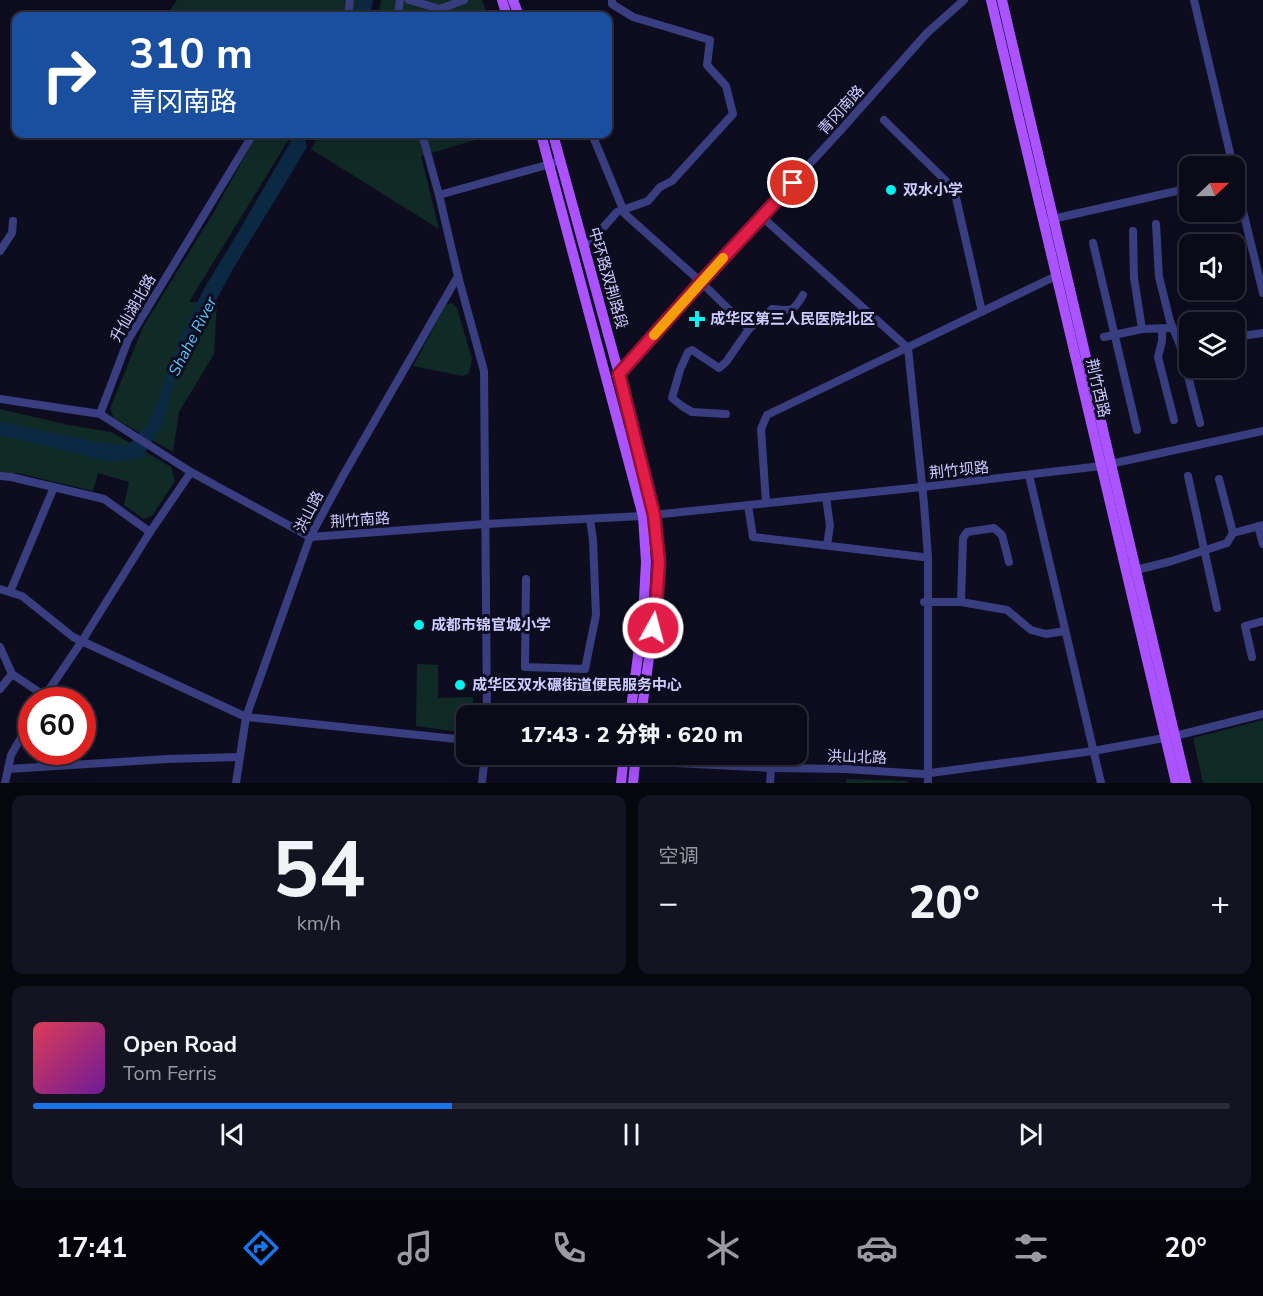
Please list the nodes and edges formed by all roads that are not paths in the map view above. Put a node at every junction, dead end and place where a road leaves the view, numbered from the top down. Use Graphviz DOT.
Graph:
graph roads {
  1 [pos="409,0"];
  2 [pos="465,0"];
  3 [pos="612,0"];
  4 [pos="964,0"];
  5 [pos="991,0"];
  6 [pos="1002,0"];
  7 [pos="1194,0"];
  8 [pos="884,120"];
  9 [pos="251,138"];
  10 [pos="423,138"];
  11 [pos="542,138"];
  12 [pos="554,138"];
  13 [pos="594,138"];
  14 [pos="1231,156"];
  15 [pos="561,161"];
  16 [pos="549,165"];
  17 [pos="1179,190"];
  18 [pos="439,195"];
  19 [pos="623,210"];
  20 [pos="762,217"];
  21 [pos="1245,218"];
  22 [pos="1049,219"];
  23 [pos="13,221"];
  24 [pos="1156,224"];
  25 [pos="1133,231"];
  26 [pos="1093,243"];
  27 [pos="583,244"];
  28 [pos="0,251"];
  29 [pos="458,276"];
  30 [pos="1056,276"];
  31 [pos="701,282"];
  32 [pos="1263,293"];
  33 [pos="803,296"];
  34 [pos="982,312"];
  35 [pos="1162,328"];
  36 [pos="1173,328"];
  37 [pos="750,329"];
  38 [pos="1142,329"];
  39 [pos="1263,333"];
  40 [pos="1115,335"];
  41 [pos="1245,335"];
  42 [pos="1104,337"];
  43 [pos="1179,345"];
  44 [pos="908,348"];
  45 [pos="619,374"];
  46 [pos="1188,378"];
  47 [pos="0,399"];
  48 [pos="100,414"];
  49 [pos="726,414"];
  50 [pos="1174,420"];
  51 [pos="1200,423"];
  52 [pos="1137,430"];
  53 [pos="1263,431"];
  54 [pos="1106,465"];
  55 [pos="191,472"];
  56 [pos="1029,475"];
  57 [pos="0,476"];
  58 [pos="1188,476"];
  59 [pos="1219,478"];
  60 [pos="54,487"];
  61 [pos="922,487"];
  62 [pos="826,497"];
  63 [pos="766,503"];
  64 [pos="748,505"];
  65 [pos="649,515"];
  66 [pos="590,519"];
  67 [pos="485,524"];
  68 [pos="1261,525"];
  69 [pos="150,532"];
  70 [pos="1233,533"];
  71 [pos="310,537"];
  72 [pos="1263,544"];
  73 [pos="827,545"];
  74 [pos="1205,550"];
  75 [pos="923,557"];
  76 [pos="1009,562"];
  77 [pos="1136,570"];
  78 [pos="525,579"];
  79 [pos="0,589"];
  80 [pos="10,592"];
  81 [pos="925,602"];
  82 [pos="961,602"];
  83 [pos="1217,608"];
  84 [pos="1263,621"];
  85 [pos="1065,631"];
  86 [pos="82,641"];
  87 [pos="0,647"];
  88 [pos="1252,657"];
  89 [pos="12,674"];
  90 [pos="29,687"];
  91 [pos="51,687"];
  92 [pos="0,689"];
  93 [pos="487,705"];
  94 [pos="631,705"];
  95 [pos="642,705"];
  96 [pos="1263,714"];
  97 [pos="246,717"];
  98 [pos="1170,737"];
  99 [pos="456,739"];
  100 [pos="18,743"];
  101 [pos="1093,751"];
  102 [pos="240,757"];
  103 [pos="484,765"];
  104 [pos="627,765"];
  105 [pos="631,765"];
  106 [pos="729,765"];
  107 [pos="772,768"];
  108 [pos="8,769"];
  109 [pos="926,778"];
  110 [pos="5,783"];
  111 [pos="236,783"];
  112 [pos="482,783"];
  113 [pos="621,783"];
  114 [pos="633,783"];
  115 [pos="770,783"];
  116 [pos="1101,783"];
  117 [pos="1176,783"];
  118 [pos="1186,783"];
  1 -- 2 [label="street"];
  3 -- 19 [label="street"];
  4 -- 20 [label="street, 青冈南路"];
  5 -- 22 [label="main road, 荆竹西路"];
  6 -- 22 [label="main road, 荆竹西路"];
  7 -- 14 [label="street"];
  8 -- 34 [label="street"];
  9 -- 48 [label="street, 升仙湖北路"];
  10 -- 18 [label="street"];
  11 -- 16 [label="main road, 中环路双荆路段"];
  12 -- 15 [label="main road, 中环路双荆路段"];
  13 -- 19 [label="street"];
  15 -- 16 [label="street"];
  15 -- 27 [label="main road, 中环路双荆路段"];
  16 -- 18 [label="street"];
  16 -- 65 [label="main road, 中环路双荆路段"];
  17 -- 22 [label="street"];
  18 -- 29 [label="street"];
  19 -- 27 [label="street"];
  19 -- 31 [label="street"];
  20 -- 31 [label="street, 青冈南路"];
  20 -- 44 [label="street"];
  21 -- 32 [label="street"];
  22 -- 30 [label="main road, 荆竹西路"];
  22 -- 54 [label="main road, 荆竹西路"];
  23 -- 28 [label="street"];
  24 -- 36 [label="street"];
  25 -- 38 [label="street"];
  26 -- 40 [label="street"];
  27 -- 45 [label="main road, 中环路双荆路段"];
  29 -- 67 [label="street"];
  29 -- 71 [label="street, 洪山路"];
  30 -- 34 [label="street"];
  30 -- 54 [label="main road, 荆竹西路"];
  31 -- 37 [label="street"];
  31 -- 45 [label="street, 青冈南路"];
  33 -- 37 [label="street"];
  34 -- 44 [label="street"];
  35 -- 36 [label="street"];
  35 -- 38 [label="street"];
  35 -- 50 [label="street"];
  36 -- 43 [label="street"];
  37 -- 49 [label="street"];
  38 -- 40 [label="street"];
  39 -- 41 [label="street"];
  40 -- 42 [label="street"];
  40 -- 52 [label="street"];
  44 -- 61 [label="street"];
  44 -- 63 [label="street"];
  45 -- 65 [label="main road, 中环路双荆路段"];
  46 -- 51 [label="street"];
  47 -- 48 [label="street"];
  48 -- 55 [label="street, 荆竹南路"];
  53 -- 54 [label="street, 荆竹坝路"];
  54 -- 56 [label="street, 荆竹坝路"];
  54 -- 77 [label="main road, 荆竹西路"];
  54 -- 98 [label="main road, 荆竹西路"];
  55 -- 69 [label="street"];
  55 -- 71 [label="street, 荆竹南路"];
  56 -- 61 [label="street, 荆竹坝路"];
  56 -- 85 [label="street"];
  57 -- 60 [label="street"];
  58 -- 74 [label="street"];
  59 -- 70 [label="street"];
  60 -- 69 [label="street"];
  60 -- 80 [label="street"];
  61 -- 62 [label="street, 荆竹坝路"];
  61 -- 75 [label="street"];
  61 -- 81 [label="street"];
  62 -- 63 [label="street, 荆竹坝路"];
  62 -- 73 [label="street"];
  63 -- 64 [label="street, 荆竹坝路"];
  64 -- 65 [label="street, 荆竹坝路"];
  64 -- 73 [label="street"];
  65 -- 66 [label="street, 荆竹南路"];
  65 -- 94 [label="main road, 中环路双荆路段"];
  65 -- 95 [label="main road, 中环路双荆路段"];
  66 -- 67 [label="street, 荆竹南路"];
  66 -- 78 [label="street"];
  67 -- 71 [label="street, 荆竹南路"];
  67 -- 93 [label="street"];
  68 -- 70 [label="street"];
  68 -- 72 [label="street"];
  69 -- 86 [label="street"];
  70 -- 74 [label="street"];
  71 -- 97 [label="street, 洪山路"];
  73 -- 75 [label="street"];
  74 -- 77 [label="street"];
  74 -- 83 [label="street"];
  75 -- 81 [label="street"];
  76 -- 82 [label="street"];
  77 -- 98 [label="main road, 荆竹西路"];
  79 -- 80 [label="street"];
  80 -- 86 [label="street"];
  81 -- 82 [label="street"];
  81 -- 109 [label="street"];
  82 -- 85 [label="street"];
  84 -- 88 [label="street"];
  85 -- 101 [label="street"];
  86 -- 91 [label="street"];
  86 -- 97 [label="street"];
  87 -- 89 [label="street"];
  89 -- 90 [label="street"];
  89 -- 92 [label="street"];
  96 -- 98 [label="street, 洪山北路"];
  97 -- 99 [label="street"];
  97 -- 102 [label="street, 洪山路"];
  98 -- 101 [label="street, 洪山北路"];
  98 -- 117 [label="main road, 荆竹西路"];
  98 -- 118 [label="main road, 荆竹西路"];
  100 -- 108 [label="street"];
  101 -- 109 [label="street, 洪山北路"];
  101 -- 116 [label="street"];
  102 -- 108 [label="street"];
  102 -- 111 [label="street, 洪山路"];
  103 -- 112 [label="street"];
  104 -- 113 [label="main road"];
  105 -- 114 [label="main road"];
  106 -- 107 [label="street, 洪山北路"];
  107 -- 109 [label="street, 洪山北路"];
  107 -- 115 [label="street"];
  108 -- 110 [label="street"];
}
